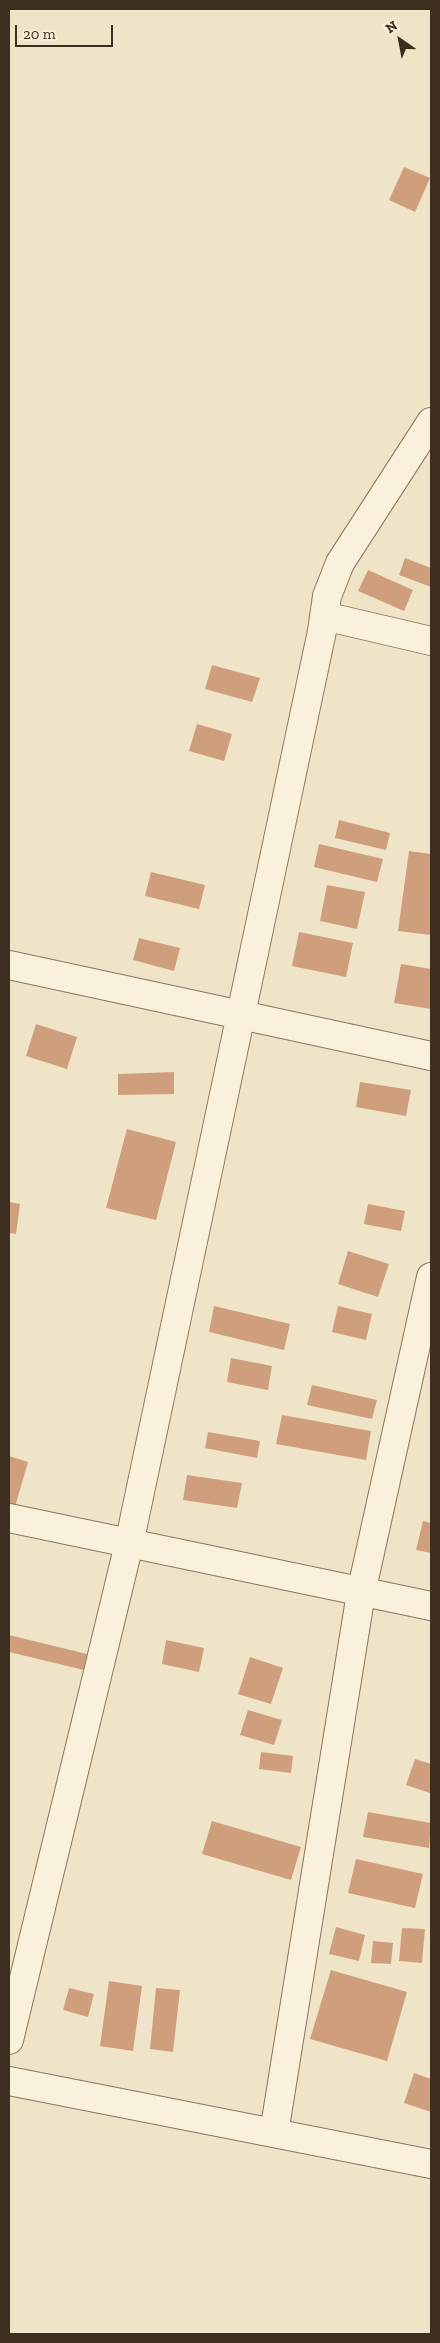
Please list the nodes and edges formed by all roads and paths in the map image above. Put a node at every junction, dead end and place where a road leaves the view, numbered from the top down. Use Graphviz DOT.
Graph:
graph roads {
  1 [pos="431,422"];
  2 [pos="324,616"];
  3 [pos="431,641"];
  4 [pos="9,965"];
  5 [pos="240,1014"];
  6 [pos="431,1056"];
  7 [pos="431,1276"];
  8 [pos="9,1518"];
  9 [pos="129,1544"];
  10 [pos="361,1593"];
  11 [pos="431,1606"];
  12 [pos="9,2040"];
  13 [pos="9,2081"];
  14 [pos="274,2133"];
  15 [pos="431,2164"];
  1 -- 2 [label="street"];
  2 -- 3 [label="street"];
  2 -- 5 [label="street"];
  4 -- 5 [label="street"];
  5 -- 6 [label="street"];
  5 -- 9 [label="street"];
  7 -- 10 [label="street"];
  8 -- 9 [label="street"];
  9 -- 10 [label="street"];
  9 -- 12 [label="street"];
  10 -- 11 [label="street"];
  10 -- 14 [label="street"];
  13 -- 14 [label="street"];
  14 -- 15 [label="street"];
}
